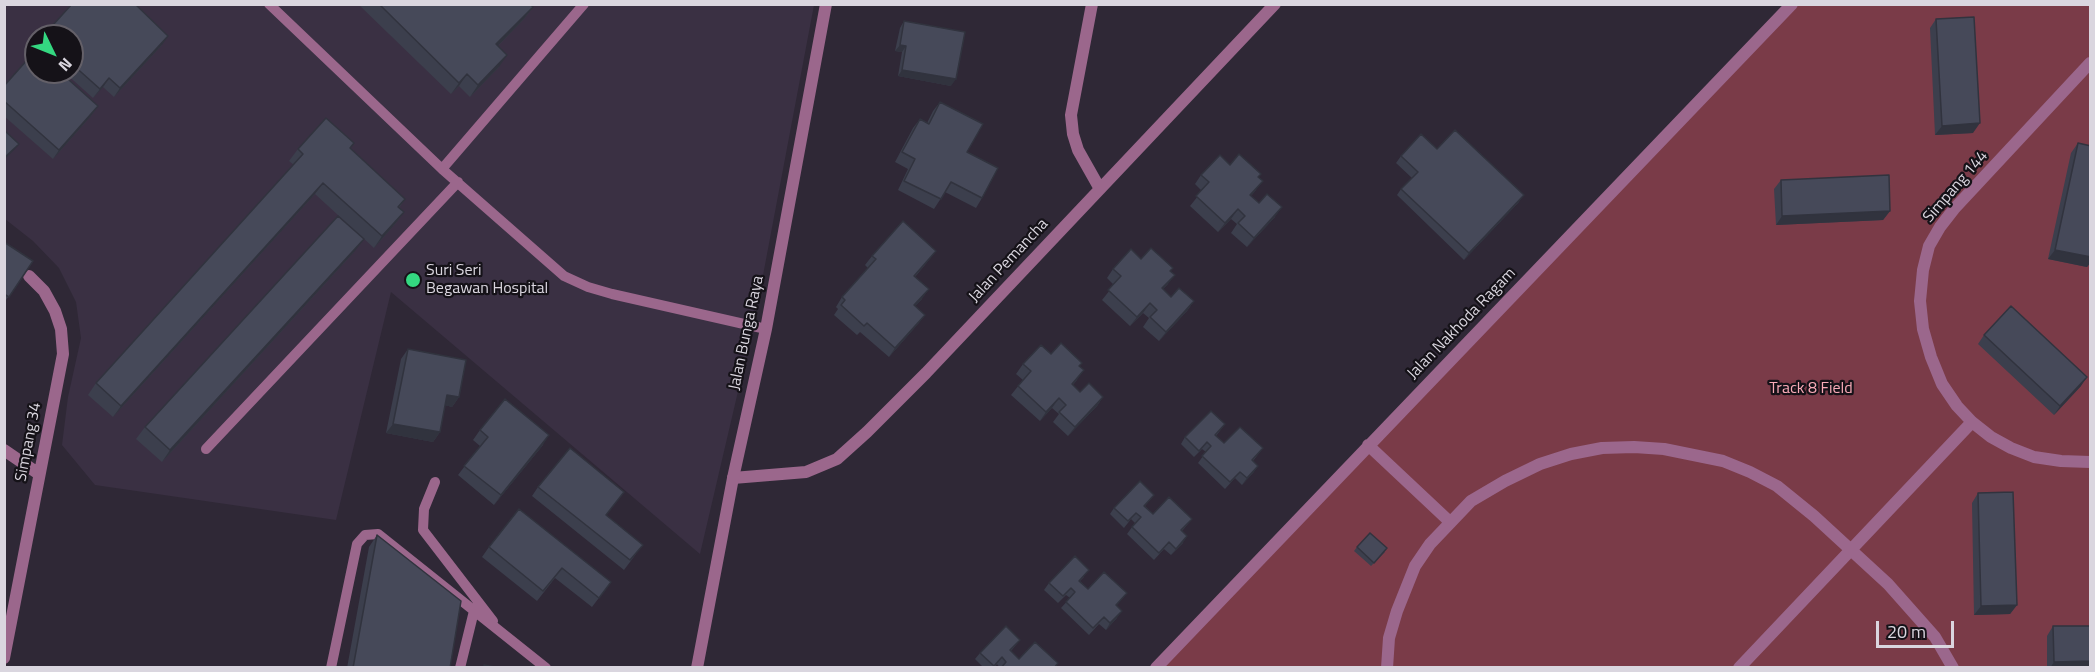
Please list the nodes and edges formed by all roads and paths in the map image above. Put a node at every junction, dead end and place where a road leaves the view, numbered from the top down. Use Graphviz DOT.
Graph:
graph roads {
  1 [pos="269,4"];
  2 [pos="584,4"];
  3 [pos="826,4"];
  4 [pos="1092,4"];
  5 [pos="1275,4"];
  6 [pos="1792,4"];
  7 [pos="2091,63"];
  8 [pos="442,169"];
  9 [pos="458,182"];
  10 [pos="1100,189"];
  11 [pos="29,276"];
  12 [pos="766,329"];
  13 [pos="1972,422"];
  14 [pos="1368,445"];
  15 [pos="206,449"];
  16 [pos="4,450"];
  17 [pos="2091,462"];
  18 [pos="39,474"];
  19 [pos="733,478"];
  20 [pos="435,482"];
  21 [pos="1450,522"];
  22 [pos="1850,549"];
  23 [pos="474,611"];
  24 [pos="502,633"];
  25 [pos="4,657"];
  26 [pos="331,668"];
  27 [pos="460,668"];
  28 [pos="546,668"];
  29 [pos="697,668"];
  30 [pos="1156,668"];
  31 [pos="1387,668"];
  32 [pos="1739,668"];
  33 [pos="1953,668"];
  1 -- 8 [label="lane"];
  2 -- 8 [label="lane"];
  3 -- 12 [label="street, Jalan Bunga Raya"];
  4 -- 10 [label="street"];
  5 -- 10 [label="street, Jalan Pemancha"];
  6 -- 14 [label="street, Jalan Nakhoda Ragam"];
  7 -- 13 [label="street, Simpang 144"];
  8 -- 9 [label="lane"];
  9 -- 12 [label="lane"];
  9 -- 15 [label="lane"];
  10 -- 19 [label="street, Jalan Pemancha"];
  11 -- 18 [label="street, Simpang 34"];
  12 -- 19 [label="street, Jalan Bunga Raya"];
  13 -- 17 [label="street, Simpang 144"];
  13 -- 22 [label="street"];
  14 -- 21 [label="street"];
  14 -- 30 [label="street, Jalan Nakhoda Ragam"];
  16 -- 18 [label="street"];
  18 -- 25 [label="street, Simpang 34"];
  19 -- 29 [label="street, Jalan Bunga Raya"];
  20 -- 24 [label="lane"];
  21 -- 22 [label="street"];
  21 -- 31 [label="street"];
  22 -- 32 [label="street"];
  22 -- 33 [label="street"];
  23 -- 24 [label="lane"];
  23 -- 26 [label="lane"];
  23 -- 27 [label="lane"];
  24 -- 28 [label="lane"];
}
